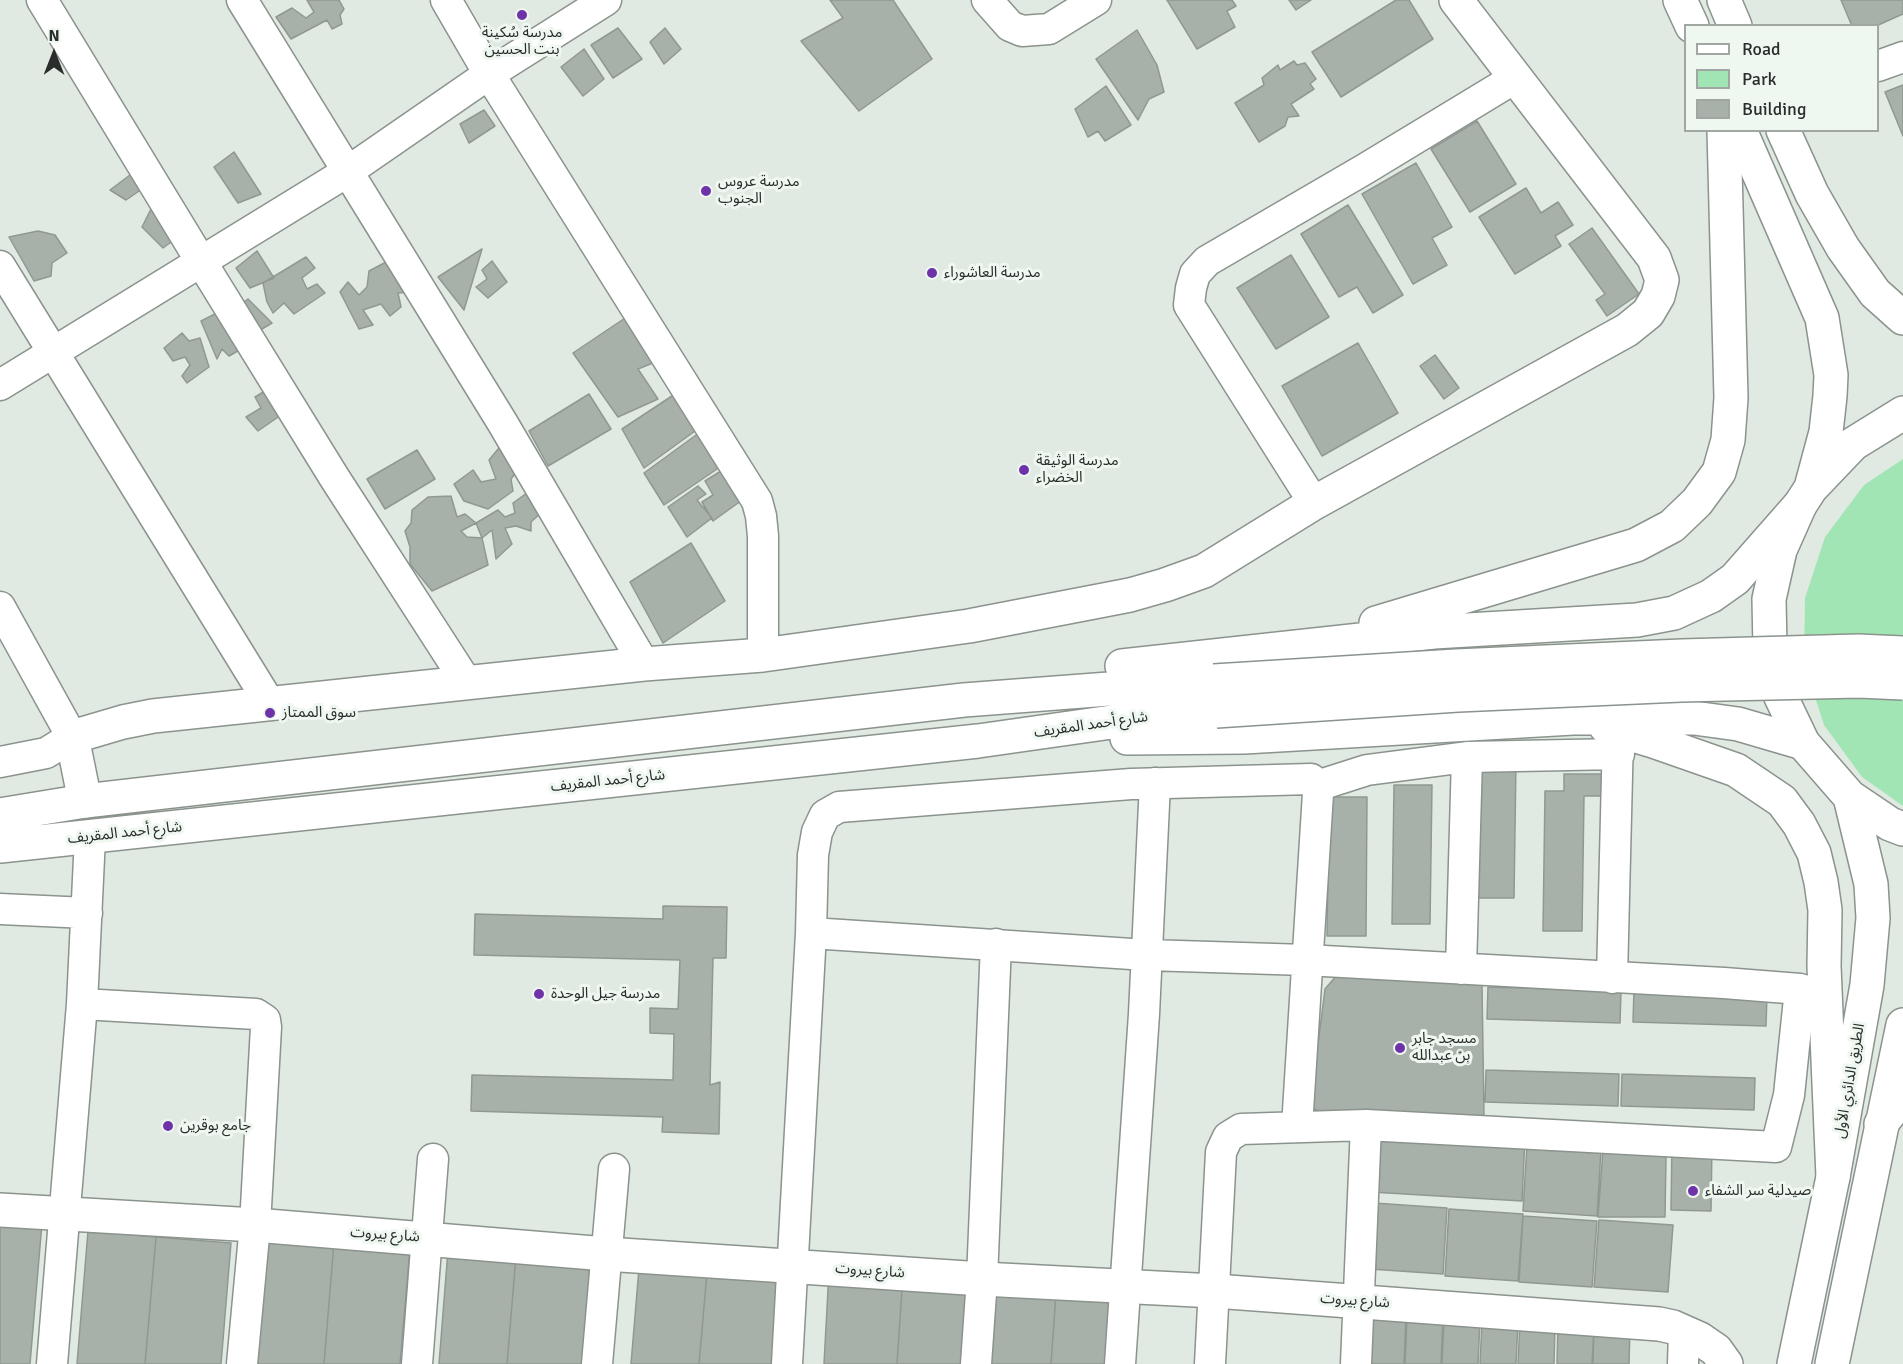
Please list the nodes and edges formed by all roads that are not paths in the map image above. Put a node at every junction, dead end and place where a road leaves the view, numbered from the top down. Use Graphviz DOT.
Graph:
graph roads {
  1 [pos="42,0"];
  2 [pos="242,0"];
  3 [pos="446,0"];
  4 [pos="606,0"];
  5 [pos="987,0"];
  6 [pos="1096,0"];
  7 [pos="1456,0"];
  8 [pos="1680,0"];
  9 [pos="1724,0"];
  10 [pos="1691,24"];
  11 [pos="1735,24"];
  12 [pos="1903,57"];
  13 [pos="1879,66"];
  14 [pos="489,74"];
  15 [pos="1515,78"];
  16 [pos="1724,132"];
  17 [pos="1741,132"];
  18 [pos="1785,132"];
  19 [pos="348,172"];
  20 [pos="202,264"];
  21 [pos="0,266"];
  22 [pos="1903,318"];
  23 [pos="54,353"];
  24 [pos="0,386"];
  25 [pos="1903,413"];
  26 [pos="1806,497"];
  27 [pos="1314,503"];
  28 [pos="0,607"];
  29 [pos="1300,645"];
  30 [pos="1903,653"];
  31 [pos="763,655"];
  32 [pos="644,664"];
  33 [pos="467,683"];
  34 [pos="1903,683"];
  35 [pos="1215,696"];
  36 [pos="964,700"];
  37 [pos="270,704"];
  38 [pos="1573,718"];
  39 [pos="72,737"];
  40 [pos="978,741"];
  41 [pos="1618,742"];
  42 [pos="1803,743"];
  43 [pos="1467,757"];
  44 [pos="0,762"];
  45 [pos="1155,783"];
  46 [pos="1317,786"];
  47 [pos="1850,797"];
  48 [pos="85,801"];
  49 [pos="0,815"];
  50 [pos="1903,829"];
  51 [pos="90,837"];
  52 [pos="0,846"];
  53 [pos="0,909"];
  54 [pos="87,913"];
  55 [pos="811,933"];
  56 [pos="996,944"];
  57 [pos="1147,955"];
  58 [pos="1306,960"];
  59 [pos="1461,969"];
  60 [pos="1612,978"];
  61 [pos="1813,992"];
  62 [pos="82,1004"];
  63 [pos="1903,1025"];
  64 [pos="1903,1096"];
  65 [pos="1881,1124"];
  66 [pos="1366,1125"];
  67 [pos="1297,1127"];
  68 [pos="434,1159"];
  69 [pos="614,1169"];
  70 [pos="1833,1177"];
  71 [pos="0,1210"];
  72 [pos="65,1215"];
  73 [pos="255,1226"];
  74 [pos="426,1238"];
  75 [pos="606,1254"];
  76 [pos="792,1265"];
  77 [pos="982,1279"];
  78 [pos="1124,1287"];
  79 [pos="1215,1291"];
  80 [pos="1359,1301"];
  81 [pos="1684,1332"];
  82 [pos="52,1364"];
  83 [pos="242,1364"];
  84 [pos="417,1364"];
  85 [pos="597,1364"];
  86 [pos="787,1364"];
  87 [pos="976,1364"];
  88 [pos="1120,1364"];
  89 [pos="1210,1364"];
  90 [pos="1356,1364"];
  91 [pos="1683,1364"];
  92 [pos="1726,1364"];
  93 [pos="1794,1364"];
  94 [pos="1832,1364"];
  1 -- 20 [label="street"];
  2 -- 19 [label="street"];
  3 -- 14 [label="street"];
  4 -- 14 [label="street"];
  5 -- 6 [label="street"];
  7 -- 15 [label="main road"];
  8 -- 10 [label="main road"];
  9 -- 11 [label="main road"];
  12 -- 13 [label="street"];
  14 -- 19 [label="street"];
  14 -- 31 [label="street"];
  15 -- 27 [label="street"];
  15 -- 27 [label="main road"];
  16 -- 29 [label="main road"];
  17 -- 26 [label="main road"];
  18 -- 22 [label="main road"];
  19 -- 20 [label="street"];
  19 -- 32 [label="street"];
  20 -- 23 [label="street"];
  20 -- 33 [label="street"];
  21 -- 23 [label="street"];
  23 -- 24 [label="street"];
  23 -- 37 [label="street"];
  25 -- 26 [label="main road"];
  26 -- 29 [label="main road"];
  26 -- 42 [label="main road"];
  27 -- 31 [label="main road"];
  28 -- 39 [label="street"];
  29 -- 36 [label="main road"];
  30 -- 35 [label="main road, bridge"];
  31 -- 32 [label="main road"];
  32 -- 33 [label="main road"];
  33 -- 37 [label="main road"];
  34 -- 35 [label="main road, bridge"];
  35 -- 36 [label="main road"];
  35 -- 40 [label="main road, شارع أحمد المقريف"];
  36 -- 48 [label="main road"];
  37 -- 39 [label="main road"];
  38 -- 40 [label="main road"];
  38 -- 41 [label="main road"];
  38 -- 42 [label="main road"];
  39 -- 44 [label="street"];
  39 -- 48 [label="main road"];
  40 -- 51 [label="main road, شارع أحمد المقريف"];
  41 -- 43 [label="street"];
  41 -- 60 [label="street"];
  41 -- 61 [label="main road"];
  42 -- 47 [label="main road"];
  43 -- 46 [label="street"];
  43 -- 59 [label="street"];
  45 -- 46 [label="street"];
  45 -- 55 [label="street"];
  45 -- 57 [label="street"];
  46 -- 58 [label="street"];
  47 -- 50 [label="main road"];
  47 -- 70 [label="main road, الطريق الدائري الأول"];
  48 -- 49 [label="main road"];
  51 -- 52 [label="main road, شارع أحمد المقريف"];
  51 -- 54 [label="street"];
  53 -- 54 [label="street"];
  54 -- 62 [label="street"];
  55 -- 56 [label="street"];
  55 -- 76 [label="street"];
  56 -- 57 [label="street"];
  56 -- 77 [label="street"];
  57 -- 58 [label="street"];
  57 -- 78 [label="street"];
  58 -- 59 [label="street"];
  58 -- 67 [label="street"];
  59 -- 60 [label="street"];
  60 -- 61 [label="street"];
  61 -- 66 [label="street"];
  61 -- 70 [label="main road"];
  62 -- 72 [label="street"];
  62 -- 73 [label="street"];
  63 -- 65 [label="main road"];
  64 -- 65 [label="main road"];
  65 -- 94 [label="main road"];
  66 -- 67 [label="street"];
  66 -- 80 [label="street"];
  67 -- 79 [label="street"];
  68 -- 74 [label="street"];
  69 -- 75 [label="street"];
  70 -- 93 [label="main road, الطريق الدائري الأول"];
  71 -- 72 [label="main road, شارع بيروت"];
  72 -- 73 [label="main road, شارع بيروت"];
  72 -- 82 [label="street"];
  73 -- 74 [label="main road, شارع بيروت"];
  73 -- 83 [label="street"];
  74 -- 75 [label="main road, شارع بيروت"];
  74 -- 84 [label="street"];
  75 -- 76 [label="main road, شارع بيروت"];
  75 -- 85 [label="street"];
  76 -- 77 [label="main road, شارع بيروت"];
  76 -- 86 [label="street"];
  77 -- 78 [label="main road, شارع بيروت"];
  77 -- 87 [label="street"];
  78 -- 79 [label="main road, شارع بيروت"];
  78 -- 88 [label="street"];
  79 -- 80 [label="main road, شارع بيروت"];
  79 -- 89 [label="street"];
  80 -- 81 [label="main road, شارع بيروت"];
  80 -- 90 [label="street"];
  81 -- 91 [label="street"];
  81 -- 92 [label="main road, شارع بيروت"];
}
